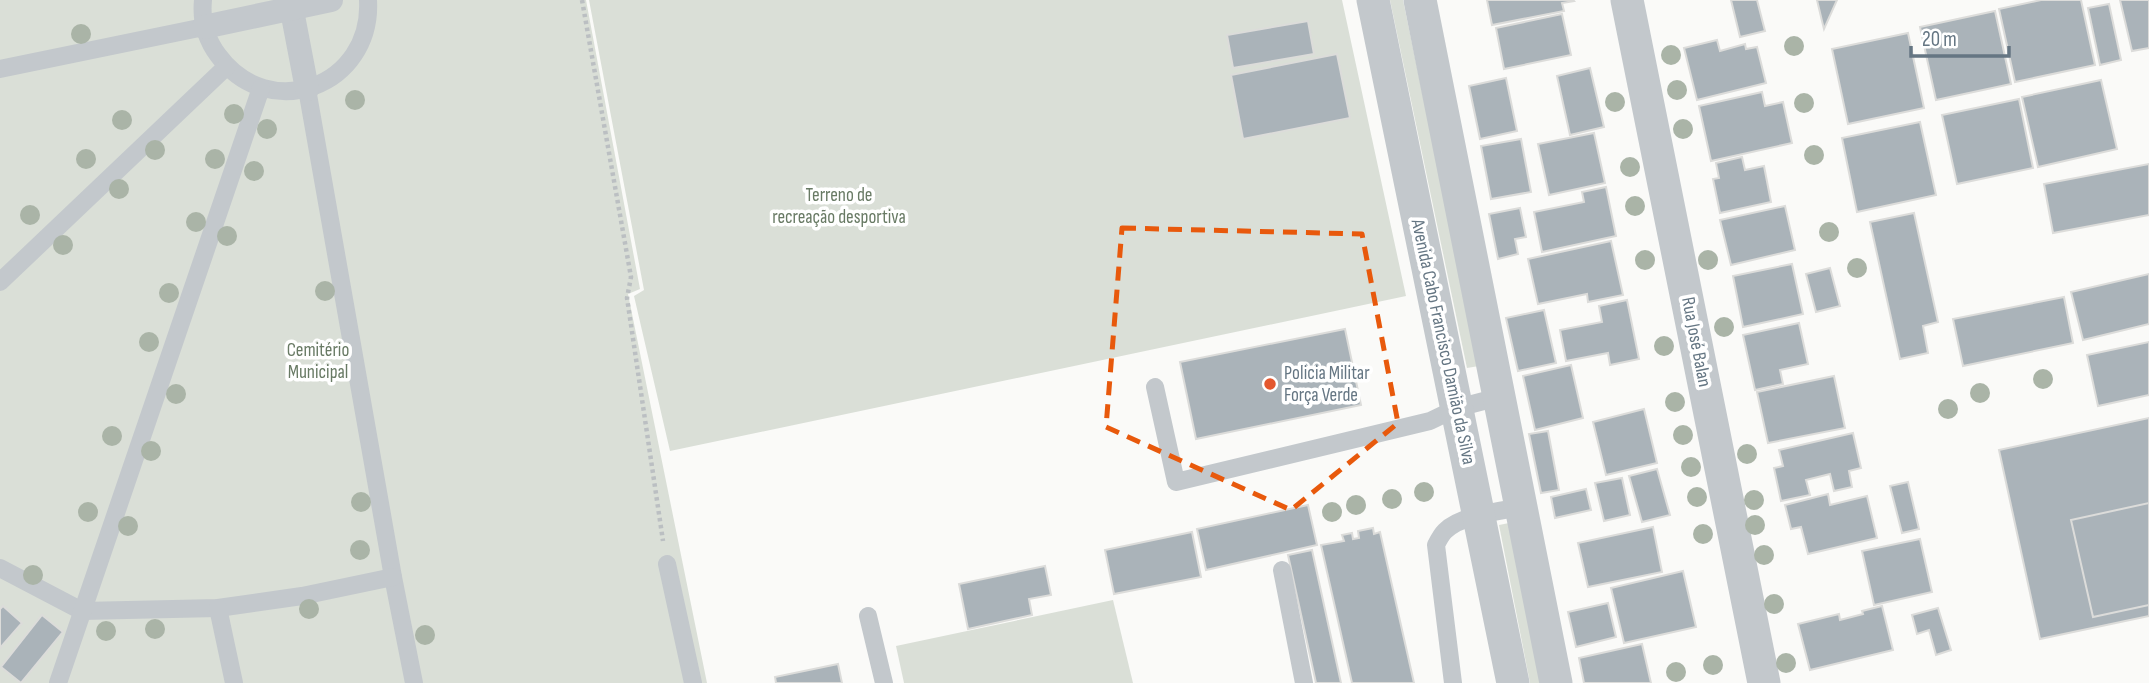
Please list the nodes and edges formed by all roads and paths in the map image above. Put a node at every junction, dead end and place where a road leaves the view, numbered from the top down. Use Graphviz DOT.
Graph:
graph roads {
  1 [pos="203,0"];
  2 [pos="368,0"];
  3 [pos="582,0"];
  4 [pos="1373,0"];
  5 [pos="1420,0"];
  6 [pos="1627,0"];
  7 [pos="297,6"];
  8 [pos="204,27"];
  9 [pos="226,67"];
  10 [pos="0,69"];
  11 [pos="261,89"];
  12 [pos="307,89"];
  13 [pos="0,282"];
  14 [pos="1155,387"];
  15 [pos="1499,397"];
  16 [pos="1457,408"];
  17 [pos="1521,507"];
  18 [pos="1479,516"];
  19 [pos="667,564"];
  20 [pos="0,568"];
  21 [pos="1282,569"];
  22 [pos="393,577"];
  23 [pos="218,608"];
  24 [pos="82,611"];
  25 [pos="868,616"];
  26 [pos="58,683"];
  27 [pos="234,683"];
  28 [pos="414,683"];
  29 [pos="693,683"];
  30 [pos="884,683"];
  31 [pos="1304,683"];
  32 [pos="1453,683"];
  33 [pos="1513,683"];
  34 [pos="1556,683"];
  35 [pos="1764,683"];
  1 -- 8 [label="lane"];
  2 -- 12 [label="lane"];
  3 -- 19 [label="path"];
  4 -- 16 [label="street, Avenida Cabo Francisco Damião da Silva"];
  5 -- 15 [label="street"];
  6 -- 35 [label="street, Rua José Balan"];
  7 -- 8 [label="street"];
  7 -- 12 [label="street"];
  8 -- 9 [label="lane"];
  8 -- 10 [label="lane"];
  9 -- 11 [label="lane"];
  9 -- 13 [label="lane"];
  11 -- 12 [label="lane"];
  11 -- 24 [label="lane"];
  12 -- 22 [label="lane"];
  14 -- 16 [label="lane"];
  15 -- 16 [label="lane"];
  15 -- 17 [label="street"];
  16 -- 18 [label="street, Avenida Cabo Francisco Damião da Silva"];
  17 -- 18 [label="lane"];
  17 -- 34 [label="street"];
  18 -- 32 [label="lane"];
  18 -- 33 [label="street, Avenida Cabo Francisco Damião da Silva"];
  19 -- 29 [label="lane"];
  20 -- 24 [label="lane"];
  21 -- 31 [label="lane"];
  22 -- 23 [label="lane"];
  22 -- 28 [label="lane"];
  23 -- 24 [label="lane"];
  23 -- 27 [label="lane"];
  24 -- 26 [label="lane"];
  25 -- 30 [label="lane"];
}
